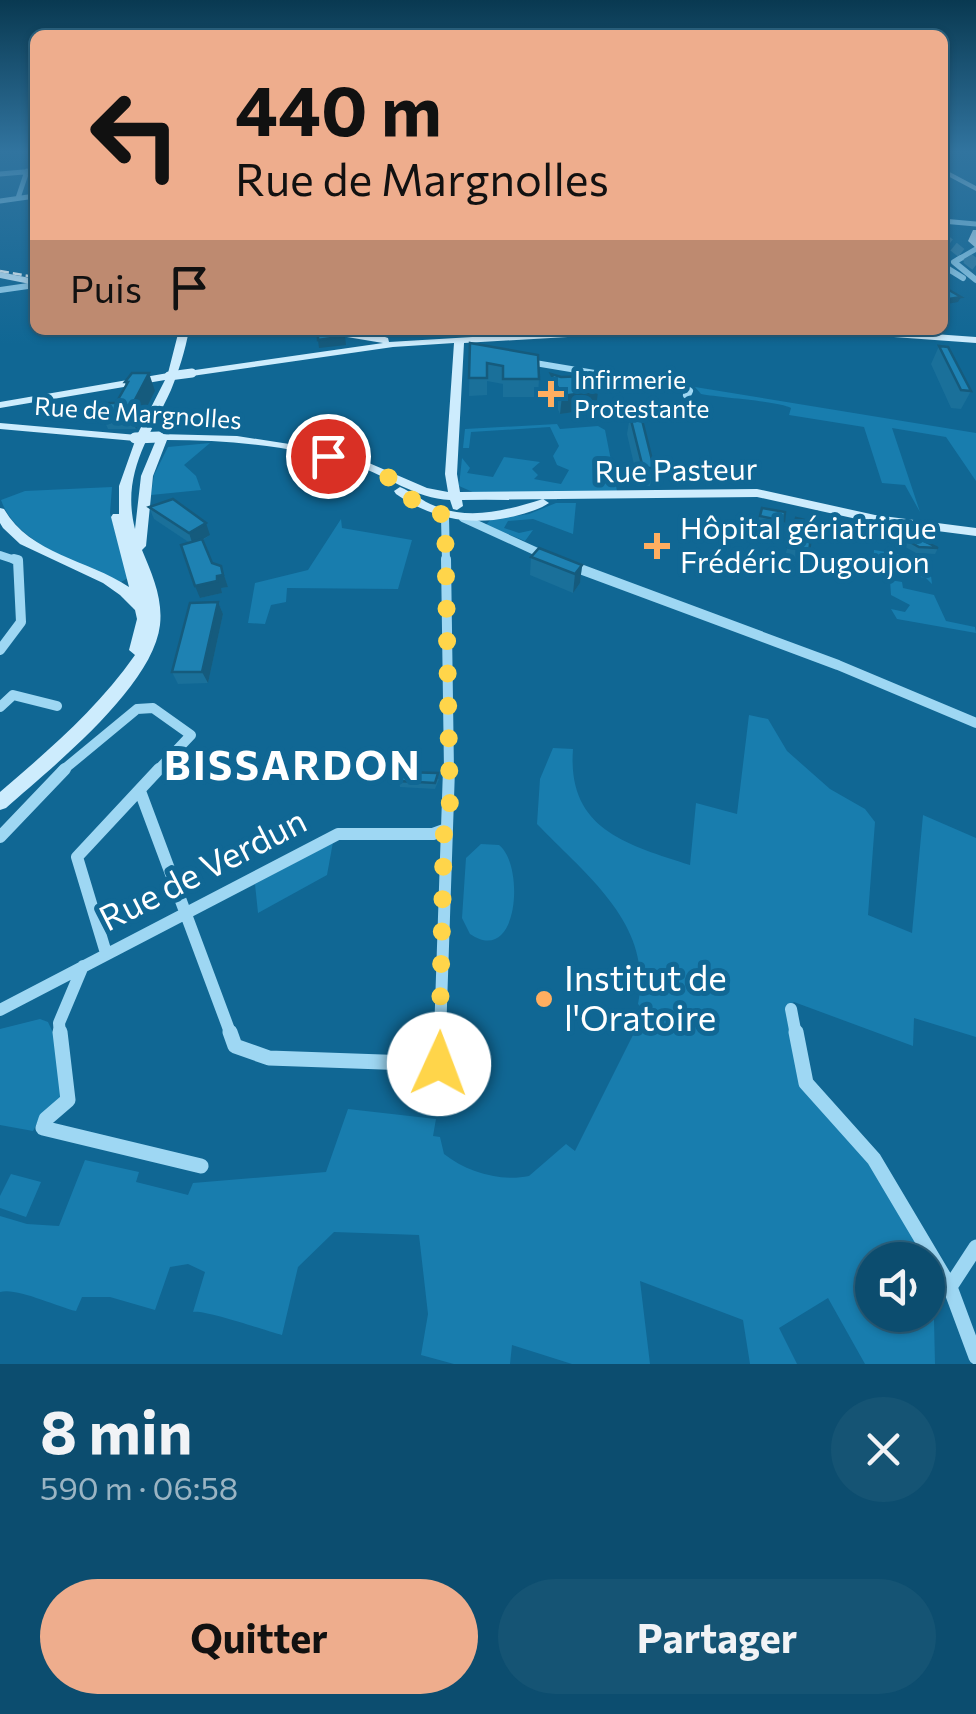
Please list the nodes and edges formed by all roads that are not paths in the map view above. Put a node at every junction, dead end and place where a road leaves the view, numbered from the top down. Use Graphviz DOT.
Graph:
graph roads {
  1 [pos="948,222"];
  2 [pos="976,224"];
  3 [pos="976,232"];
  4 [pos="976,247"];
  5 [pos="948,268"];
  6 [pos="0,275"];
  7 [pos="30,282"];
  8 [pos="976,283"];
  9 [pos="30,284"];
  10 [pos="0,290"];
  11 [pos="354,335"];
  12 [pos="596,335"];
  13 [pos="935,335"];
  14 [pos="183,337"];
  15 [pos="384,340"];
  16 [pos="976,340"];
  17 [pos="462,352"];
  18 [pos="521,363"];
  19 [pos="163,381"];
  20 [pos="0,405"];
  21 [pos="104,420"];
  22 [pos="0,426"];
  23 [pos="90,437"];
  24 [pos="161,437"];
  25 [pos="136,442"];
  26 [pos="451,474"];
  27 [pos="553,498"];
  28 [pos="424,499"];
  29 [pos="455,505"];
  30 [pos="0,512"];
  31 [pos="445,516"];
  32 [pos="481,522"];
  33 [pos="976,532"];
  34 [pos="140,554"];
  35 [pos="0,555"];
  36 [pos="142,631"];
  37 [pos="2,646"];
  38 [pos="56,706"];
  39 [pos="0,707"];
  40 [pos="976,723"];
  41 [pos="140,791"];
  42 [pos="0,792"];
  43 [pos="0,803"];
  44 [pos="444,830"];
  45 [pos="0,837"];
  46 [pos="186,913"];
  47 [pos="106,953"];
  48 [pos="84,965"];
  49 [pos="0,1010"];
  50 [pos="791,1010"];
  51 [pos="200,1166"];
  52 [pos="976,1248"];
  53 [pos="950,1288"];
  54 [pos="976,1358"];
  1 -- 2 [label="street"];
  3 -- 4 [label="street"];
  4 -- 8 [label="street"];
  5 -- 8 [label="street"];
  6 -- 7 [label="street"];
  9 -- 10 [label="street"];
  11 -- 15 [label="street"];
  12 -- 17 [label="street"];
  13 -- 16 [label="street"];
  14 -- 25 [label="street"];
  14 -- 34 [label="street"];
  15 -- 17 [label="street"];
  15 -- 19 [label="street, bridge"];
  17 -- 26 [label="street"];
  18 -- 18 [label="street"];
  19 -- 20 [label="street"];
  19 -- 25 [label="street"];
  21 -- 23 [label="street"];
  22 -- 23 [label="street, Rue de Margnolles"];
  23 -- 25 [label="street, Rue de Margnolles"];
  24 -- 25 [label="street, Rue de Margnolles, bridge"];
  24 -- 28 [label="street, Rue de Margnolles"];
  24 -- 34 [label="street"];
  25 -- 36 [label="street"];
  26 -- 28 [label="street"];
  26 -- 29 [label="street"];
  27 -- 29 [label="street, Rue Pasteur"];
  27 -- 32 [label="street, Rue Pasteur"];
  27 -- 33 [label="street, Rue Pasteur"];
  28 -- 29 [label="street"];
  28 -- 31 [label="street, Rue de Margnolles"];
  29 -- 31 [label="street, Rue de Margnolles"];
  29 -- 32 [label="street, Rue Pasteur"];
  30 -- 36 [label="street"];
  31 -- 44 [label="street"];
  32 -- 40 [label="street"];
  34 -- 43 [label="street"];
  35 -- 37 [label="street"];
  36 -- 42 [label="street"];
  38 -- 39 [label="street"];
  41 -- 45 [label="street"];
  41 -- 46 [label="street"];
  41 -- 47 [label="street"];
  44 -- 46 [label="street, Rue de Verdun"];
  44 -- 46 [label="street"];
  46 -- 47 [label="street, Rue de Verdun"];
  47 -- 48 [label="street, Rue de Verdun"];
  48 -- 49 [label="street, Rue de Verdun"];
  48 -- 51 [label="street"];
  50 -- 53 [label="street"];
  52 -- 53 [label="street"];
  53 -- 54 [label="street"];
}
